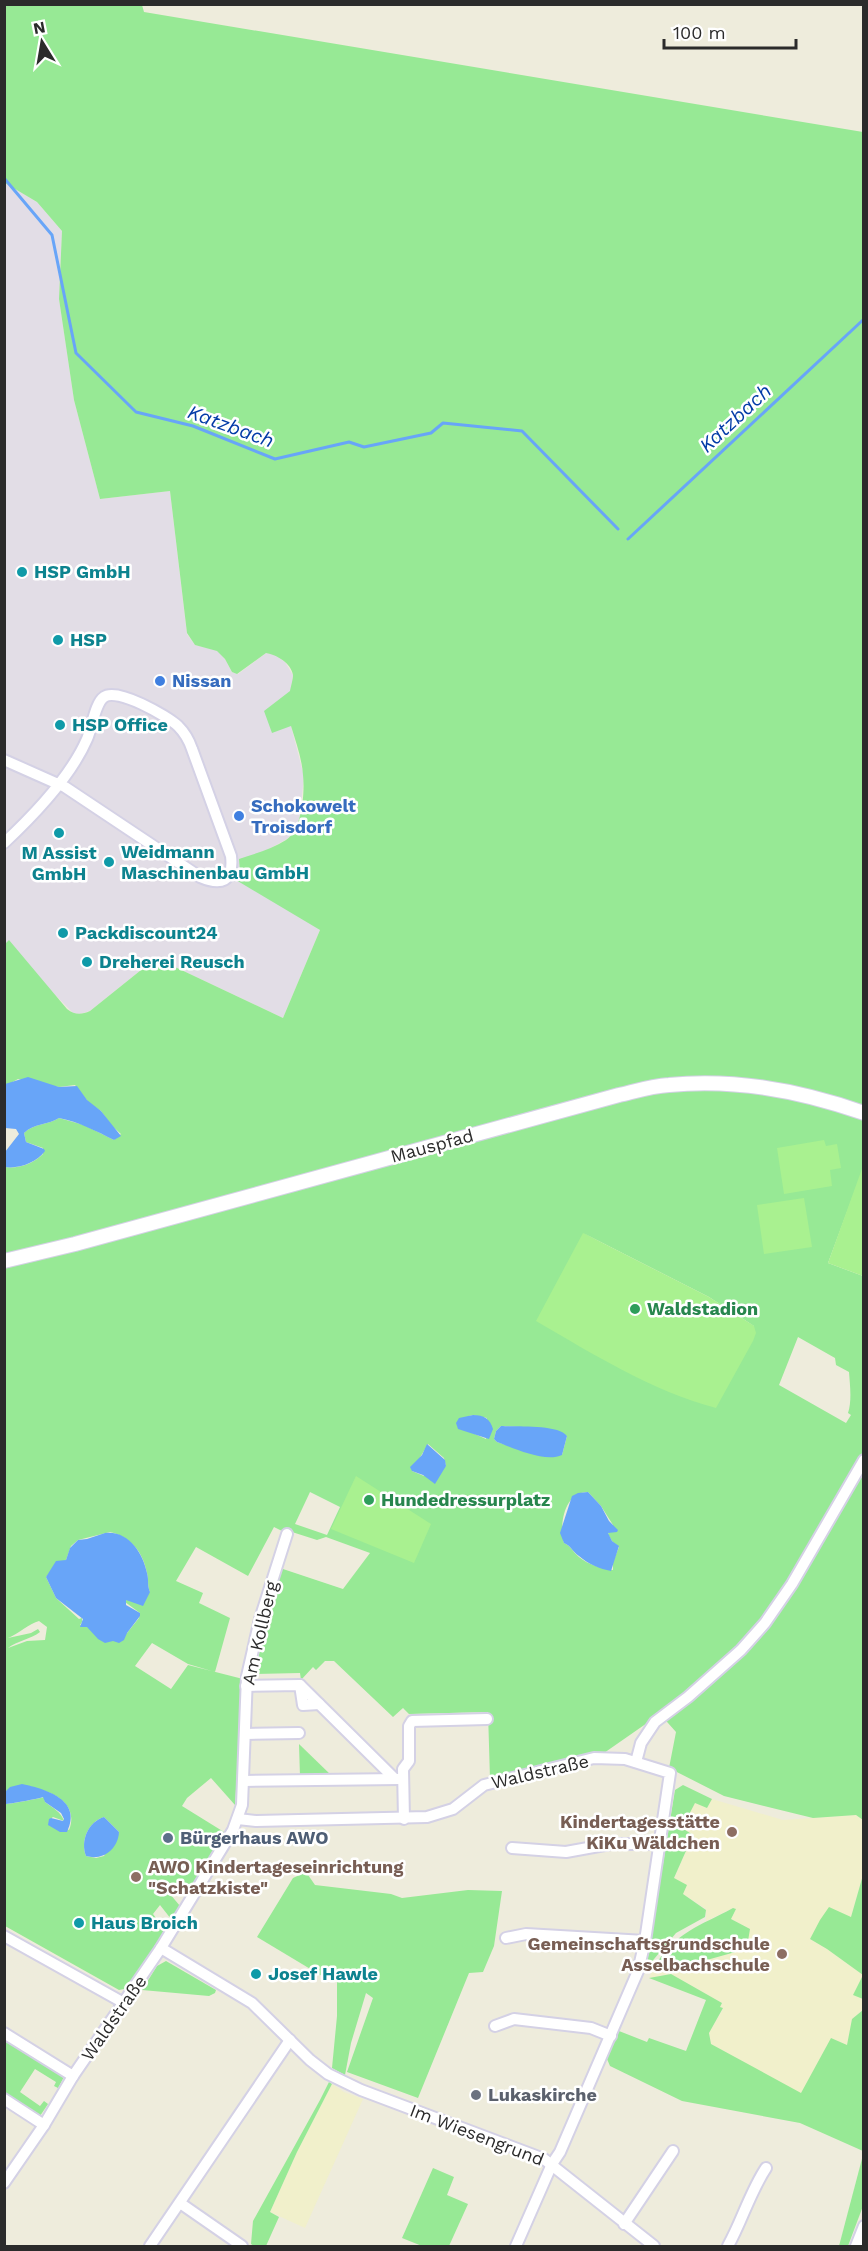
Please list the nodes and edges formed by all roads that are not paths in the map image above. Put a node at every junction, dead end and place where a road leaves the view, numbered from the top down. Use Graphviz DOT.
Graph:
graph roads {
  1 [pos="4,760"];
  2 [pos="58,784"];
  3 [pos="4,843"];
  4 [pos="864,1113"];
  5 [pos="4,1261"];
  6 [pos="864,1460"];
  7 [pos="287,1534"];
  8 [pos="246,1686"];
  9 [pos="487,1719"];
  10 [pos="299,1733"];
  11 [pos="245,1734"];
  12 [pos="636,1762"];
  13 [pos="399,1779"];
  14 [pos="244,1781"];
  15 [pos="242,1805"];
  16 [pos="404,1818"];
  17 [pos="238,1819"];
  18 [pos="660,1844"];
  19 [pos="512,1848"];
  20 [pos="4,1936"];
  21 [pos="506,1938"];
  22 [pos="645,1941"];
  23 [pos="161,1948"];
  24 [pos="124,2003"];
  25 [pos="495,2026"];
  26 [pos="4,2033"];
  27 [pos="611,2036"];
  28 [pos="290,2040"];
  29 [pos="73,2076"];
  30 [pos="4,2099"];
  31 [pos="44,2125"];
  32 [pos="673,2151"];
  33 [pos="552,2164"];
  34 [pos="766,2169"];
  35 [pos="4,2183"];
  36 [pos="180,2203"];
  37 [pos="624,2224"];
  38 [pos="864,2226"];
  39 [pos="150,2247"];
  40 [pos="242,2247"];
  41 [pos="516,2247"];
  42 [pos="654,2247"];
  43 [pos="728,2247"];
  44 [pos="856,2247"];
  1 -- 2 [label="street"];
  2 -- 2 [label="street"];
  2 -- 3 [label="street"];
  4 -- 5 [label="street, Mauspfad"];
  6 -- 12 [label="street"];
  7 -- 8 [label="street, Am Kollberg"];
  8 -- 11 [label="street, Am Kollberg"];
  8 -- 13 [label="street"];
  9 -- 13 [label="street"];
  10 -- 11 [label="street"];
  11 -- 14 [label="street, Am Kollberg"];
  12 -- 16 [label="street, Waldstraße"];
  12 -- 18 [label="street, Waldstraße"];
  13 -- 14 [label="street"];
  13 -- 16 [label="street"];
  14 -- 15 [label="street, Am Kollberg"];
  15 -- 17 [label="street, Waldstraße"];
  16 -- 17 [label="street, Waldstraße"];
  17 -- 23 [label="street, Waldstraße"];
  18 -- 19 [label="street"];
  18 -- 22 [label="street"];
  20 -- 24 [label="street"];
  21 -- 22 [label="street"];
  22 -- 27 [label="street"];
  23 -- 24 [label="street, Waldstraße"];
  23 -- 28 [label="street, Im Wiesengrund"];
  24 -- 29 [label="street, Waldstraße"];
  25 -- 27 [label="street"];
  26 -- 29 [label="street"];
  27 -- 33 [label="street"];
  28 -- 33 [label="street, Im Wiesengrund"];
  28 -- 36 [label="street"];
  29 -- 31 [label="street, Waldstraße"];
  30 -- 31 [label="street"];
  31 -- 35 [label="street, Waldstraße"];
  32 -- 37 [label="street"];
  33 -- 37 [label="street, Im Wiesengrund"];
  33 -- 41 [label="street"];
  34 -- 43 [label="street"];
  36 -- 39 [label="street"];
  36 -- 40 [label="street"];
  37 -- 42 [label="street, Im Wiesengrund"];
  38 -- 44 [label="street"];
}
